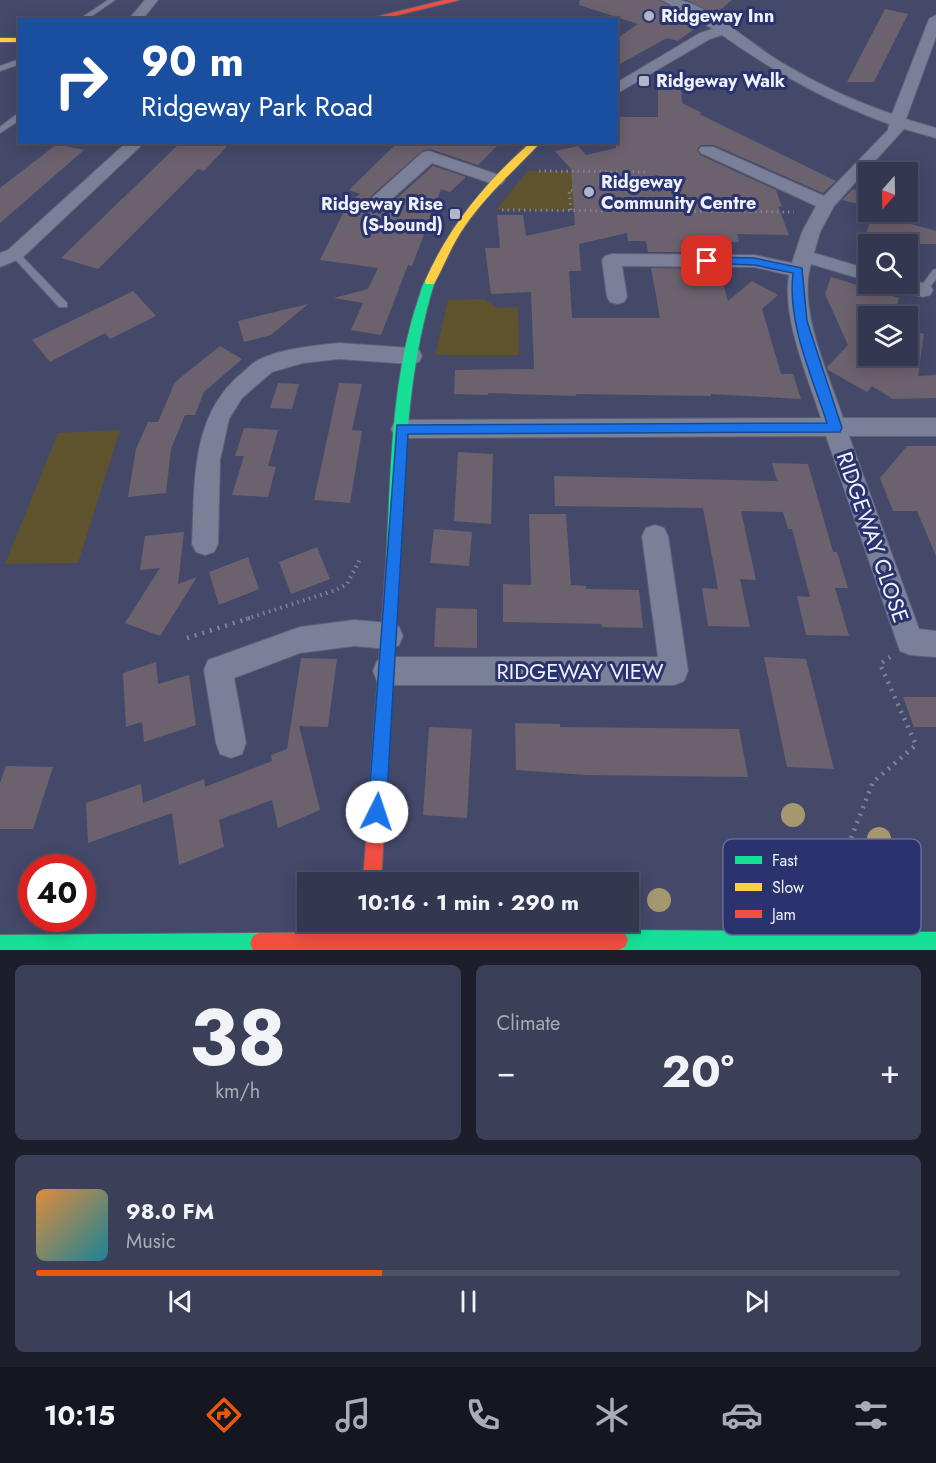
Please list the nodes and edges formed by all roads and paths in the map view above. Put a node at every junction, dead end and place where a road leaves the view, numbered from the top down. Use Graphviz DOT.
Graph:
graph roads {
  1 [pos="111,0"];
  2 [pos="152,0"];
  3 [pos="456,0"];
  4 [pos="668,0"];
  5 [pos="84,18"];
  6 [pos="136,18"];
  7 [pos="375,18"];
  8 [pos="936,19"];
  9 [pos="726,29"];
  10 [pos="0,40"];
  11 [pos="18,40"];
  12 [pos="18,62"];
  13 [pos="0,69"];
  14 [pos="618,89"];
  15 [pos="18,118"];
  16 [pos="897,121"];
  17 [pos="0,131"];
  18 [pos="936,133"];
  19 [pos="135,144"];
  20 [pos="535,144"];
  21 [pos="707,150"];
  22 [pos="649,172"];
  23 [pos="501,175"];
  24 [pos="573,191"];
  25 [pos="379,201"];
  26 [pos="824,208"];
  27 [pos="473,209"];
  28 [pos="571,210"];
  29 [pos="8,258"];
  30 [pos="801,263"];
  31 [pos="936,272"];
  32 [pos="858,273"];
  33 [pos="918,289"];
  34 [pos="923,290"];
  35 [pos="617,297"];
  36 [pos="63,305"];
  37 [pos="411,356"];
  38 [pos="936,427"];
  39 [pos="835,428"];
  40 [pos="402,429"];
  41 [pos="655,536"];
  42 [pos="205,544"];
  43 [pos="363,552"];
  44 [pos="389,636"];
  45 [pos="187,638"];
  46 [pos="910,642"];
  47 [pos="936,644"];
  48 [pos="387,671"];
  49 [pos="231,743"];
  50 [pos="851,839"];
  51 [pos="373,872"];
  52 [pos="369,932"];
  53 [pos="813,935"];
  54 [pos="936,942"];
  55 [pos="810,943"];
  56 [pos="0,945"];
  1 -- 5 [label="lane"];
  2 -- 6 [label="street"];
  3 -- 7 [label="street"];
  4 -- 9 [label="street"];
  8 -- 16 [label="street, RIDGEWAY CLOSE"];
  9 -- 14 [label="street"];
  9 -- 16 [label="street"];
  10 -- 11 [label="street"];
  12 -- 13 [label="lane"];
  15 -- 17 [label="lane"];
  16 -- 18 [label="street"];
  16 -- 26 [label="street, RIDGEWAY CLOSE"];
  19 -- 29 [label="street"];
  20 -- 23 [label="street"];
  21 -- 26 [label="street"];
  22 -- 23 [label="path"];
  23 -- 25 [label="street"];
  23 -- 27 [label="street"];
  24 -- 28 [label="path"];
  26 -- 28 [label="path"];
  26 -- 30 [label="street, RIDGEWAY CLOSE"];
  27 -- 28 [label="path"];
  27 -- 37 [label="street"];
  29 -- 36 [label="lane"];
  30 -- 32 [label="street"];
  30 -- 35 [label="street"];
  30 -- 39 [label="street, RIDGEWAY CLOSE"];
  31 -- 34 [label="lane"];
  33 -- 34 [label="street"];
  37 -- 40 [label="street"];
  37 -- 42 [label="street"];
  38 -- 39 [label="street"];
  39 -- 40 [label="street"];
  39 -- 46 [label="street, RIDGEWAY CLOSE"];
  40 -- 44 [label="street"];
  41 -- 48 [label="street, RIDGEWAY VIEW"];
  43 -- 45 [label="path"];
  44 -- 48 [label="street"];
  44 -- 49 [label="street"];
  46 -- 47 [label="street, RIDGEWAY CLOSE"];
  46 -- 50 [label="path"];
  48 -- 51 [label="street"];
  52 -- 55 [label="street"];
  52 -- 56 [label="street"];
  53 -- 55 [label="path"];
  54 -- 55 [label="street"];
}
